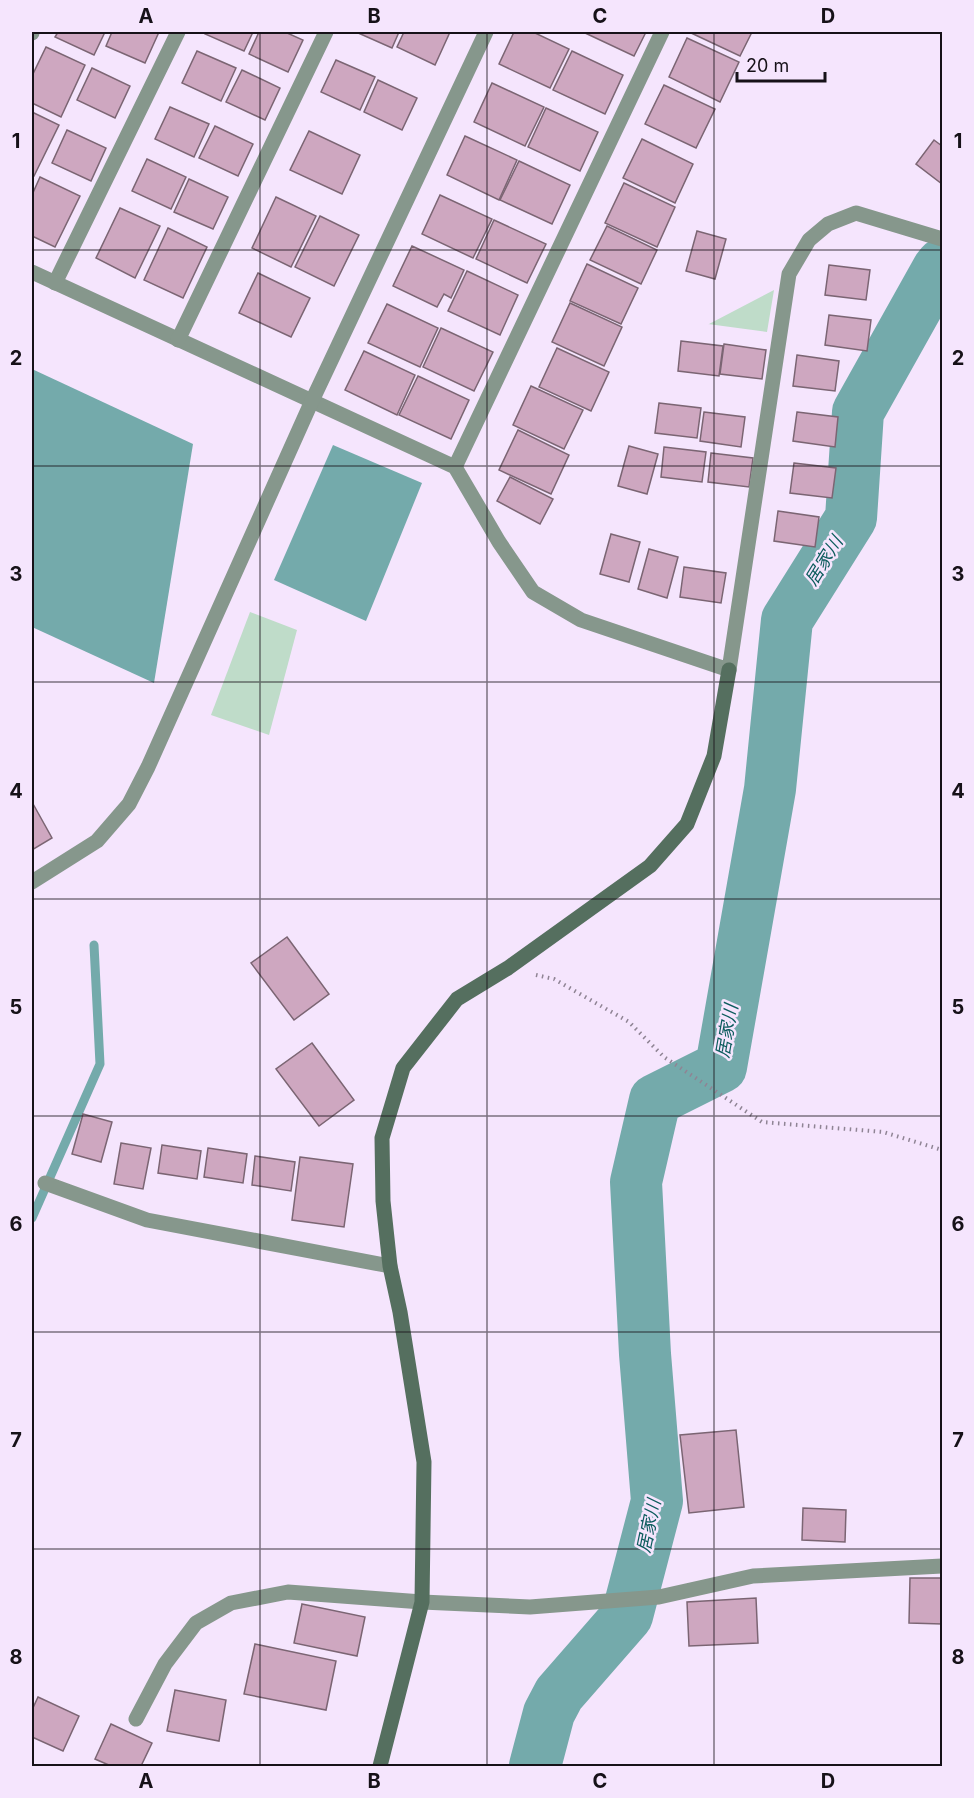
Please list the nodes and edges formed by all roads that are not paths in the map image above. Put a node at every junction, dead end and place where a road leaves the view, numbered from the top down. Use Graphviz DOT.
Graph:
graph roads {
  1 [pos="178,32"];
  2 [pos="326,32"];
  3 [pos="486,32"];
  4 [pos="662,32"];
  5 [pos="939,237"];
  6 [pos="32,272"];
  7 [pos="55,283"];
  8 [pos="178,340"];
  9 [pos="312,403"];
  10 [pos="455,467"];
  11 [pos="729,670"];
  12 [pos="32,882"];
  13 [pos="45,1183"];
  14 [pos="390,1266"];
  15 [pos="942,1566"];
  16 [pos="422,1602"];
  17 [pos="135,1719"];
  18 [pos="380,1767"];
  1 -- 7 [label="street"];
  2 -- 8 [label="street"];
  3 -- 9 [label="street"];
  4 -- 10 [label="street"];
  5 -- 11 [label="street"];
  6 -- 7 [label="street"];
  7 -- 8 [label="street"];
  8 -- 9 [label="street"];
  9 -- 10 [label="street"];
  9 -- 12 [label="street"];
  10 -- 11 [label="street"];
  11 -- 14 [label="street"];
  13 -- 14 [label="street"];
  14 -- 16 [label="street"];
  15 -- 16 [label="street"];
  16 -- 17 [label="street"];
  16 -- 18 [label="street"];
}
